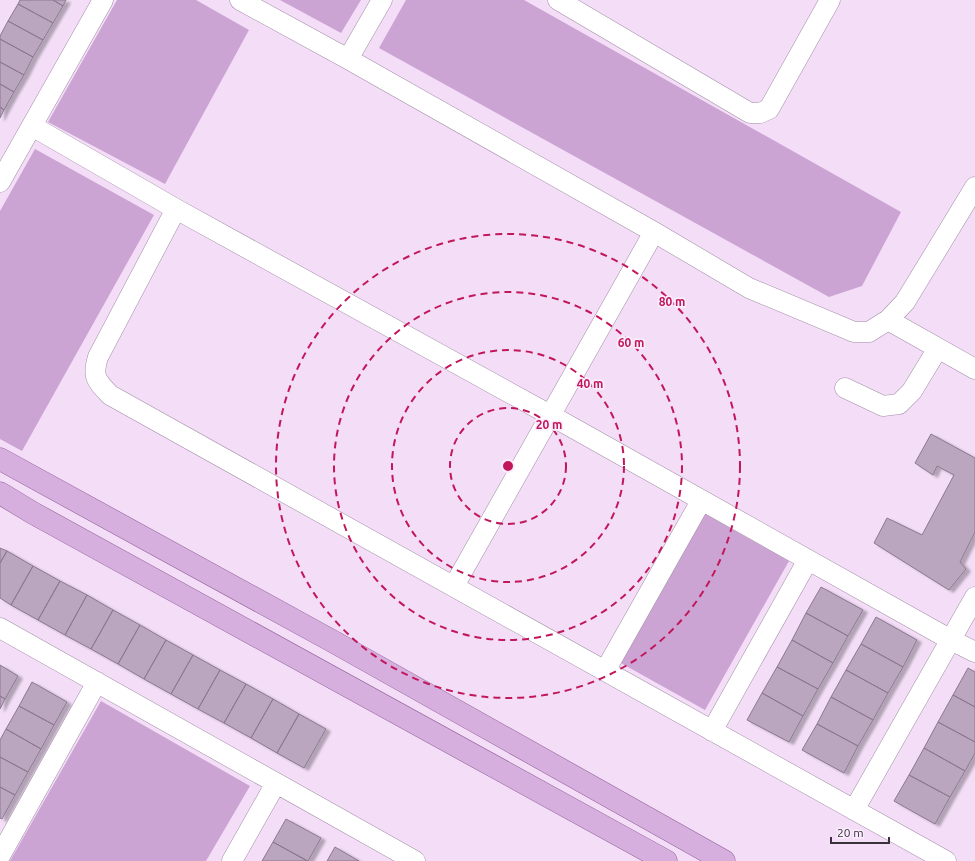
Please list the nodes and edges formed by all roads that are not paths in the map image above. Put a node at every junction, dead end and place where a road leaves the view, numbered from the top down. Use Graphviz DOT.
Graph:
graph roads {
  1 [pos="103,0"];
  2 [pos="240,0"];
  3 [pos="382,0"];
  4 [pos="558,0"];
  5 [pos="830,0"];
  6 [pos="348,59"];
  7 [pos="32,126"];
  8 [pos="0,182"];
  9 [pos="975,187"];
  10 [pos="176,209"];
  11 [pos="654,232"];
  12 [pos="888,320"];
  13 [pos="938,348"];
  14 [pos="975,369"];
  15 [pos="845,388"];
  16 [pos="550,415"];
  17 [pos="0,459"];
  18 [pos="0,493"];
  19 [pos="701,500"];
  20 [pos="808,560"];
  21 [pos="454,586"];
  22 [pos="975,597"];
  23 [pos="0,628"];
  24 [pos="951,640"];
  25 [pos="975,652"];
  26 [pos="605,671"];
  27 [pos="97,682"];
  28 [pos="712,730"];
  29 [pos="276,783"];
  30 [pos="854,810"];
  31 [pos="392,855"];
  32 [pos="0,856"];
  33 [pos="232,861"];
  34 [pos="415,861"];
  35 [pos="666,861"];
  36 [pos="724,861"];
  37 [pos="946,861"];
  1 -- 7 [label="street"];
  2 -- 6 [label="street"];
  3 -- 6 [label="street"];
  4 -- 5 [label="street"];
  6 -- 11 [label="street"];
  7 -- 8 [label="street"];
  7 -- 10 [label="street"];
  9 -- 12 [label="street"];
  10 -- 16 [label="street"];
  10 -- 21 [label="street"];
  11 -- 12 [label="street"];
  11 -- 16 [label="street"];
  12 -- 13 [label="street"];
  13 -- 14 [label="street"];
  13 -- 15 [label="street"];
  16 -- 19 [label="street"];
  16 -- 21 [label="street"];
  17 -- 36 [label="main road"];
  18 -- 35 [label="main road"];
  19 -- 20 [label="street"];
  19 -- 26 [label="street"];
  20 -- 24 [label="street"];
  20 -- 28 [label="street"];
  21 -- 26 [label="street"];
  22 -- 24 [label="street"];
  23 -- 27 [label="street"];
  24 -- 25 [label="street"];
  24 -- 30 [label="street"];
  26 -- 28 [label="street"];
  27 -- 29 [label="street"];
  27 -- 32 [label="street"];
  28 -- 30 [label="street"];
  29 -- 31 [label="street"];
  29 -- 33 [label="street"];
  30 -- 37 [label="street"];
  31 -- 34 [label="street"];
}
